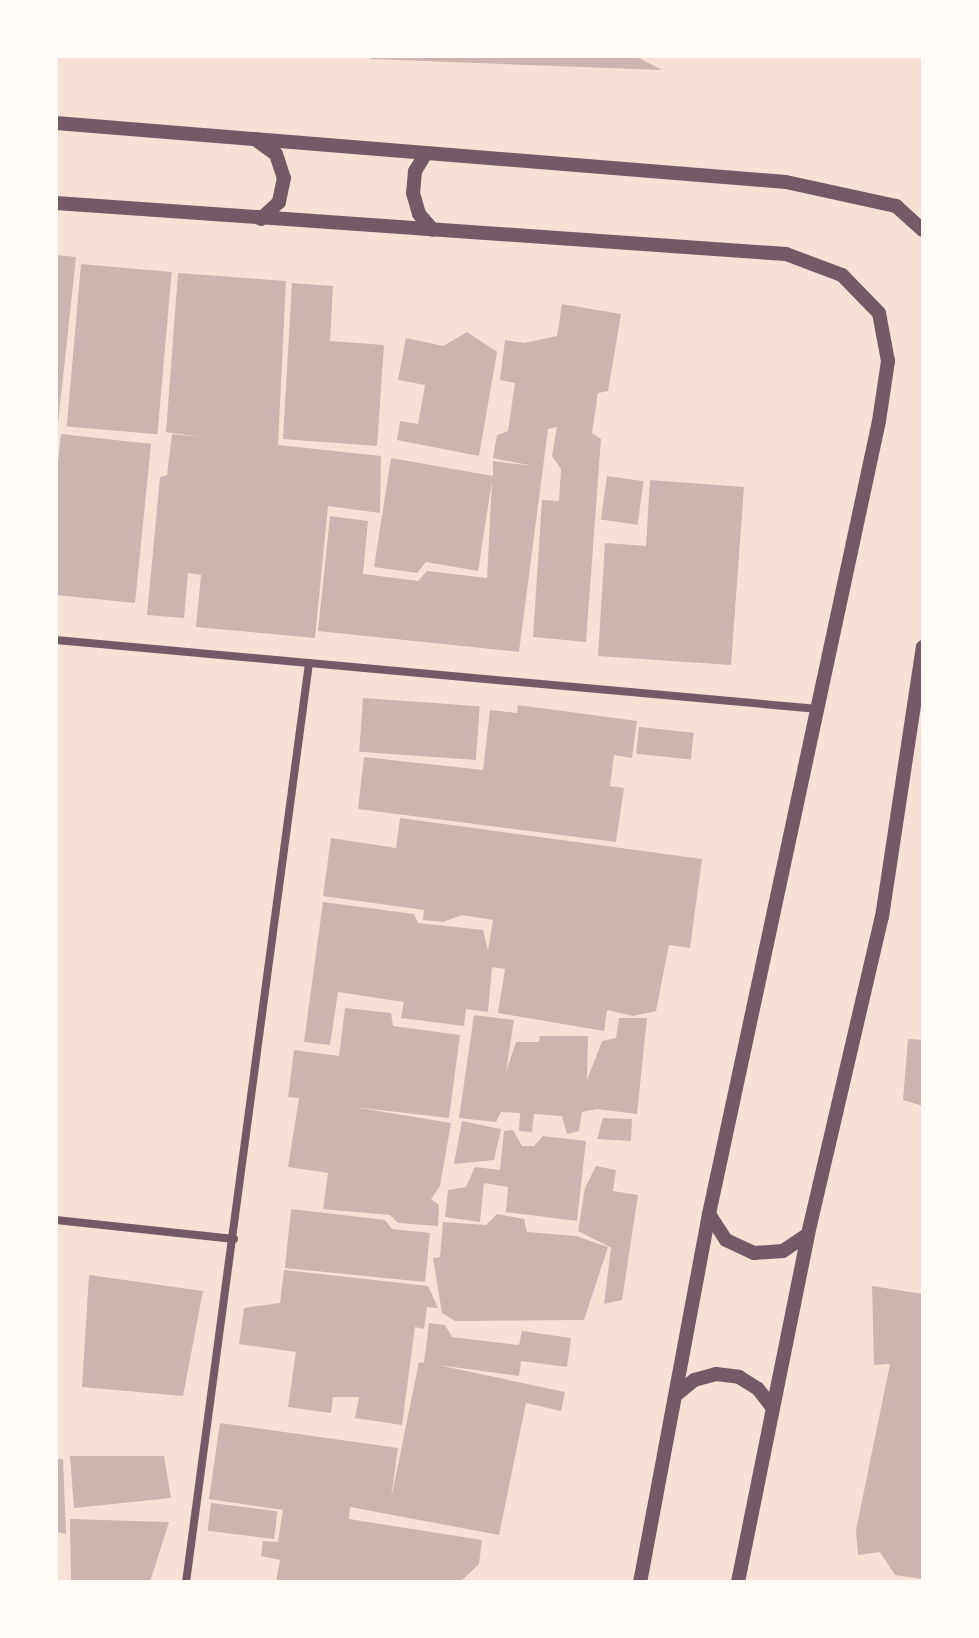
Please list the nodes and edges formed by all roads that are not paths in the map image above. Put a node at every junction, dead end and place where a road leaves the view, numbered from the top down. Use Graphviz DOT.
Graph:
graph roads {
  1 [pos="56,123"];
  2 [pos="255,139"];
  3 [pos="426,153"];
  4 [pos="56,203"];
  5 [pos="261,219"];
  6 [pos="433,230"];
  7 [pos="923,230"];
  8 [pos="56,640"];
  9 [pos="923,647"];
  10 [pos="309,663"];
  11 [pos="818,710"];
  12 [pos="709,1214"];
  13 [pos="56,1220"];
  14 [pos="808,1234"];
  15 [pos="234,1239"];
  16 [pos="677,1394"];
  17 [pos="772,1407"];
  18 [pos="186,1582"];
  19 [pos="640,1582"];
  20 [pos="738,1582"];
  1 -- 2 [label="street"];
  2 -- 3 [label="street"];
  2 -- 5 [label="street"];
  3 -- 6 [label="street"];
  3 -- 7 [label="street"];
  4 -- 5 [label="street"];
  5 -- 6 [label="street"];
  6 -- 11 [label="street"];
  8 -- 10 [label="street"];
  9 -- 14 [label="street"];
  10 -- 11 [label="street"];
  10 -- 15 [label="street"];
  11 -- 12 [label="street"];
  12 -- 14 [label="street"];
  12 -- 16 [label="street"];
  13 -- 15 [label="street"];
  14 -- 17 [label="street"];
  15 -- 18 [label="street"];
  16 -- 17 [label="street"];
  16 -- 19 [label="street"];
  17 -- 20 [label="street"];
}
